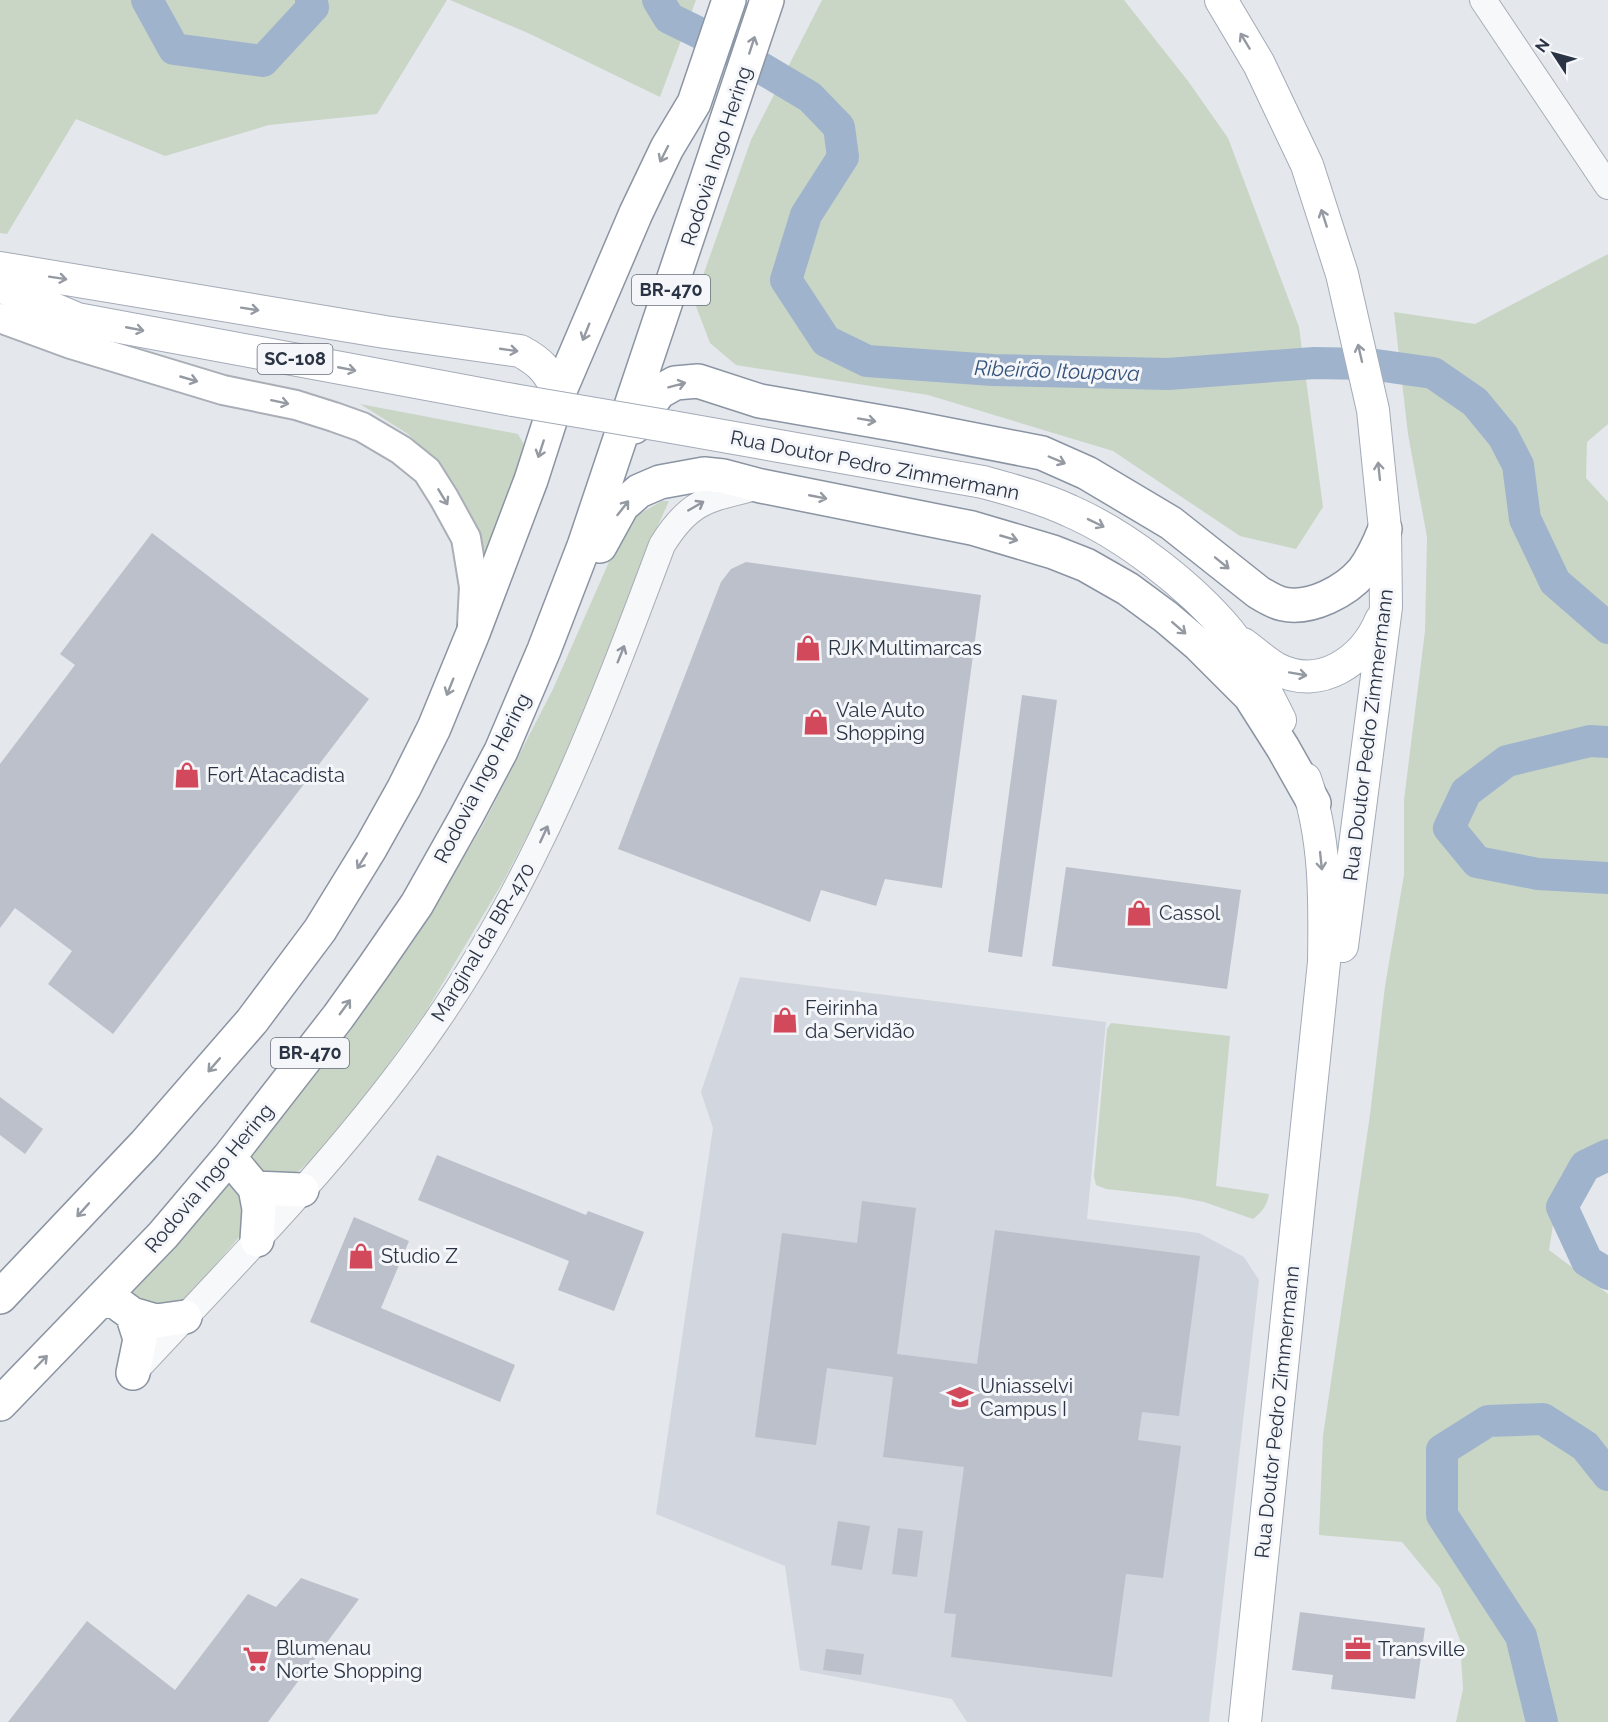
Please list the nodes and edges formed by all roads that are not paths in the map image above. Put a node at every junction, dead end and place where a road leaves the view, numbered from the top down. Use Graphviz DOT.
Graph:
graph roads {
  1 [pos="729,0"];
  2 [pos="767,0"];
  3 [pos="1221,0"];
  4 [pos="1483,0"];
  5 [pos="1608,186"];
  6 [pos="0,268"];
  7 [pos="0,286"];
  8 [pos="0,317"];
  9 [pos="77,319"];
  10 [pos="559,393"];
  11 [pos="614,458"];
  12 [pos="761,486"];
  13 [pos="1385,529"];
  14 [pos="1386,607"];
  15 [pos="473,633"];
  16 [pos="1231,634"];
  17 [pos="544,650"];
  18 [pos="1314,803"];
  19 [pos="1309,1102"];
  20 [pos="229,1157"];
  21 [pos="255,1188"];
  22 [pos="302,1190"];
  23 [pos="257,1240"];
  24 [pos="0,1297"];
  25 [pos="102,1298"];
  26 [pos="132,1314"];
  27 [pos="185,1317"];
  28 [pos="133,1373"];
  29 [pos="0,1404"];
  30 [pos="1245,1722"];
  1 -- 10 [label="highway, Rodovia Ingo Hering, one-way"];
  11 -- 2 [label="highway, Rodovia Ingo Hering / BR-470, one-way"];
  13 -- 3 [label="main road, Rua Doutor Pedro Zimmermann, one-way"];
  4 -- 5 [label="street"];
  6 -- 10 [label="main road, one-way"];
  7 -- 9 [label="main road, Rua Doutor Pedro Zimmermann / SC-108"];
  8 -- 9 [label="main road"];
  8 -- 15 [label="main road, one-way"];
  9 -- 16 [label="main road, Rua Doutor Pedro Zimmermann / SC-108, one-way, bridge"];
  10 -- 15 [label="highway, one-way"];
  11 -- 13 [label="highway, one-way"];
  11 -- 17 [label="highway, Rodovia Ingo Hering / BR-470"];
  17 -- 12 [label="highway, one-way"];
  12 -- 18 [label="highway, one-way"];
  22 -- 12 [label="street, Marginal da BR-470, one-way"];
  13 -- 14 [label="main road, Rua Doutor Pedro Zimmermann"];
  16 -- 14 [label="main road, one-way"];
  14 -- 19 [label="main road, Rua Doutor Pedro Zimmermann"];
  15 -- 24 [label="highway, one-way"];
  16 -- 18 [label="main road, Rua Doutor Pedro Zimmermann"];
  20 -- 17 [label="highway, Rodovia Ingo Hering / BR-470, one-way"];
  18 -- 19 [label="main road, Rua Doutor Pedro Zimmermann, one-way"];
  19 -- 30 [label="main road, Rua Doutor Pedro Zimmermann"];
  20 -- 21 [label="highway"];
  20 -- 25 [label="highway, Rodovia Ingo Hering / BR-470"];
  21 -- 22 [label="highway"];
  21 -- 23 [label="highway"];
  22 -- 23 [label="street, Marginal da BR-470"];
  23 -- 27 [label="street, Marginal da BR-470"];
  25 -- 26 [label="highway"];
  29 -- 25 [label="highway, Rodovia Ingo Hering / BR-470, one-way"];
  26 -- 27 [label="highway"];
  26 -- 28 [label="highway"];
  27 -- 28 [label="street, Marginal da BR-470"];
}
